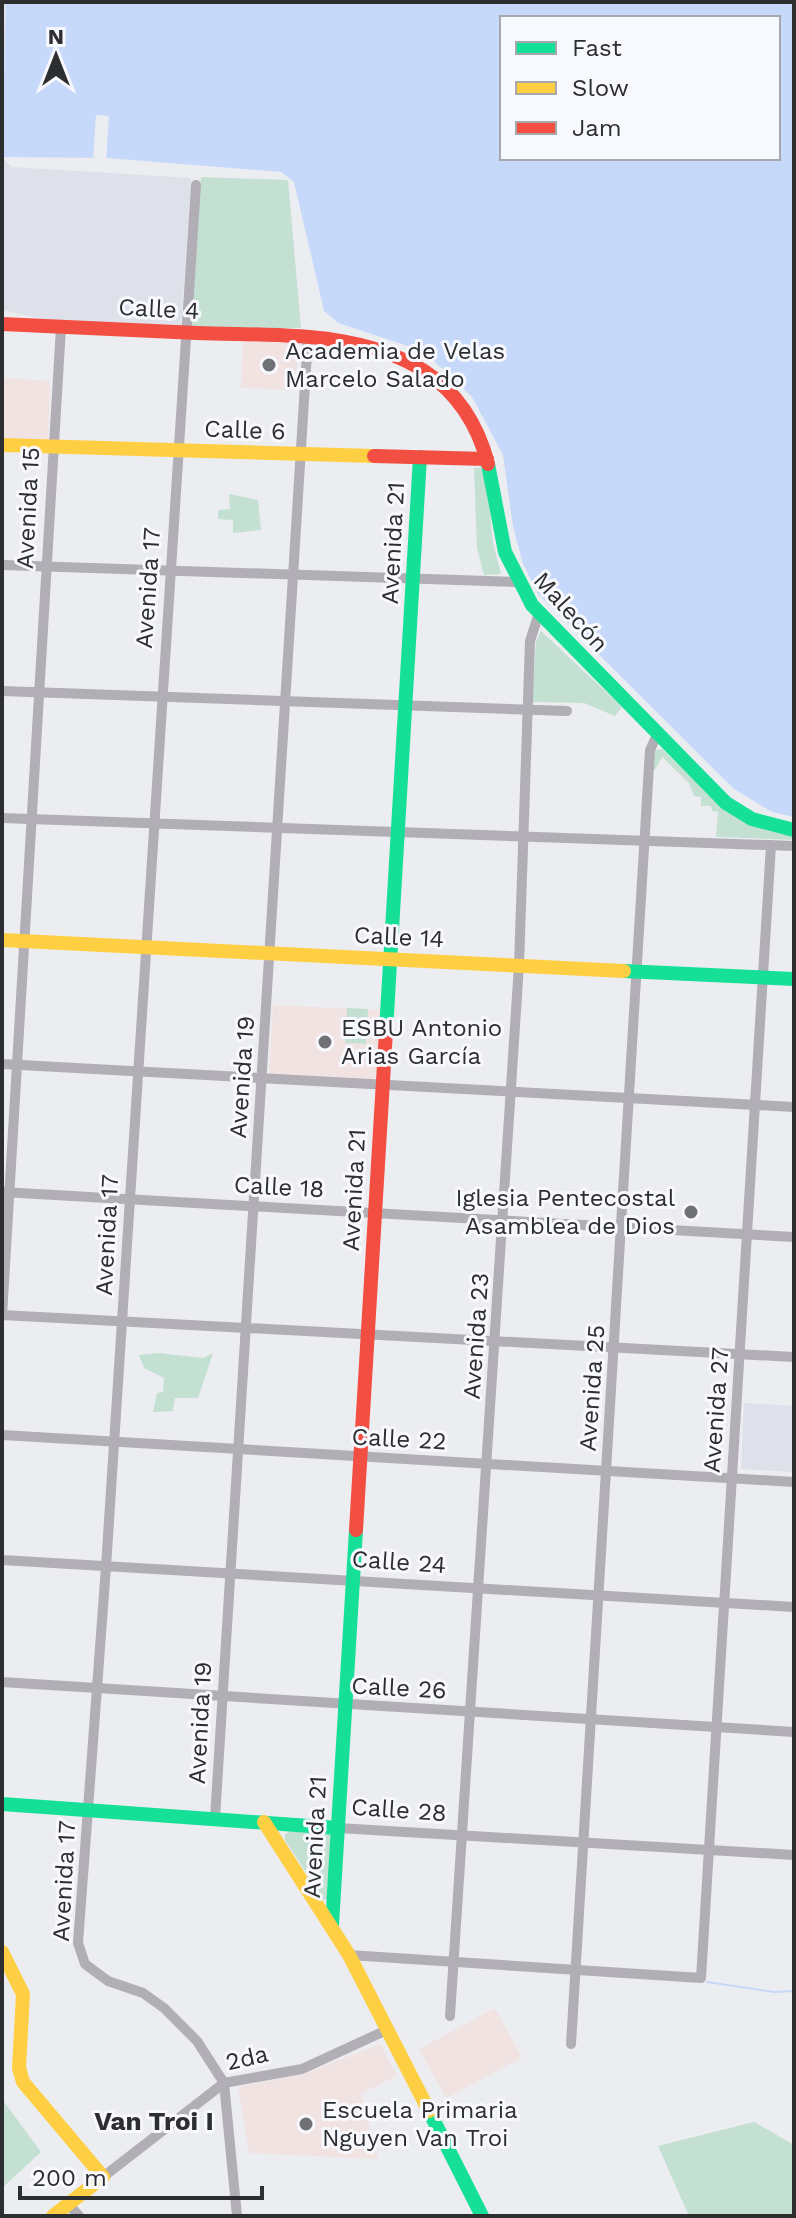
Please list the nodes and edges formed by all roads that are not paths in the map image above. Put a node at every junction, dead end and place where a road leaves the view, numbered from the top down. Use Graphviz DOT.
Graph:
graph roads {
  1 [pos="196,185"];
  2 [pos="2,324"];
  3 [pos="61,327"];
  4 [pos="185,332"];
  5 [pos="311,338"];
  6 [pos="2,445"];
  7 [pos="54,446"];
  8 [pos="177,450"];
  9 [pos="301,454"];
  10 [pos="420,457"];
  11 [pos="487,459"];
  12 [pos="2,565"];
  13 [pos="47,566"];
  14 [pos="169,570"];
  15 [pos="293,574"];
  16 [pos="413,578"];
  17 [pos="514,582"];
  18 [pos="539,613"];
  19 [pos="2,691"];
  20 [pos="39,693"];
  21 [pos="161,697"];
  22 [pos="285,701"];
  23 [pos="405,705"];
  24 [pos="530,710"];
  25 [pos="567,711"];
  26 [pos="657,735"];
  27 [pos="2,818"];
  28 [pos="31,820"];
  29 [pos="154,825"];
  30 [pos="276,829"];
  31 [pos="794,830"];
  32 [pos="398,833"];
  33 [pos="525,838"];
  34 [pos="646,842"];
  35 [pos="771,845"];
  36 [pos="794,846"];
  37 [pos="2,940"];
  38 [pos="22,941"];
  39 [pos="144,947"];
  40 [pos="269,953"];
  41 [pos="390,959"];
  42 [pos="519,965"];
  43 [pos="638,971"];
  44 [pos="762,977"];
  45 [pos="794,979"];
  46 [pos="2,1064"];
  47 [pos="17,1065"];
  48 [pos="136,1071"];
  49 [pos="262,1077"];
  50 [pos="383,1083"];
  51 [pos="511,1090"];
  52 [pos="631,1097"];
  53 [pos="755,1105"];
  54 [pos="794,1107"];
  55 [pos="6,1192"];
  56 [pos="130,1199"];
  57 [pos="254,1206"];
  58 [pos="374,1213"];
  59 [pos="503,1220"];
  60 [pos="622,1227"];
  61 [pos="747,1234"];
  62 [pos="794,1237"];
  63 [pos="2,1315"];
  64 [pos="122,1322"];
  65 [pos="245,1327"];
  66 [pos="368,1332"];
  67 [pos="496,1340"];
  68 [pos="615,1347"];
  69 [pos="739,1354"];
  70 [pos="794,1357"];
  71 [pos="2,1435"];
  72 [pos="113,1443"];
  73 [pos="238,1450"];
  74 [pos="360,1457"];
  75 [pos="487,1465"];
  76 [pos="606,1471"];
  77 [pos="732,1478"];
  78 [pos="794,1482"];
  79 [pos="2,1560"];
  80 [pos="106,1567"];
  81 [pos="229,1572"];
  82 [pos="353,1579"];
  83 [pos="478,1587"];
  84 [pos="599,1594"];
  85 [pos="724,1603"];
  86 [pos="794,1607"];
  87 [pos="2,1682"];
  88 [pos="97,1689"];
  89 [pos="221,1696"];
  90 [pos="345,1705"];
  91 [pos="470,1711"];
  92 [pos="592,1719"];
  93 [pos="717,1726"];
  94 [pos="794,1732"];
  95 [pos="2,1804"];
  96 [pos="89,1810"];
  97 [pos="215,1818"];
  98 [pos="264,1822"];
  99 [pos="338,1828"];
  100 [pos="462,1836"];
  101 [pos="584,1844"];
  102 [pos="709,1849"];
  103 [pos="794,1855"];
  104 [pos="332,1925"];
  105 [pos="2,1952"];
  106 [pos="349,1955"];
  107 [pos="453,1962"];
  108 [pos="576,1969"];
  109 [pos="450,2016"];
  110 [pos="389,2029"];
  111 [pos="571,2044"];
  112 [pos="224,2083"];
  113 [pos="103,2177"];
  114 [pos="68,2204"];
  115 [pos="53,2216"];
  116 [pos="79,2216"];
  117 [pos="237,2216"];
  118 [pos="482,2216"];
  1 -- 4 [label="street, Avenida 17"];
  2 -- 3 [label="main road, Calle 4"];
  3 -- 4 [label="main road, Calle 4"];
  3 -- 7 [label="street, Avenida 15"];
  4 -- 5 [label="main road, Calle 4"];
  4 -- 8 [label="street, Avenida 17"];
  5 -- 9 [label="street, Avenida 19"];
  5 -- 11 [label="main road, Malecón"];
  6 -- 7 [label="main road, Calle 6"];
  7 -- 8 [label="main road, Calle 6"];
  7 -- 13 [label="street, Avenida 15"];
  8 -- 9 [label="main road, Calle 6"];
  8 -- 14 [label="street, Avenida 17"];
  9 -- 10 [label="main road, Calle 6"];
  9 -- 15 [label="street, Avenida 19"];
  10 -- 11 [label="main road, Calle 6"];
  10 -- 16 [label="main road, Avenida 21"];
  11 -- 17 [label="main road, Malecón"];
  12 -- 13 [label="street"];
  13 -- 14 [label="street"];
  13 -- 20 [label="street, Avenida 15"];
  14 -- 15 [label="street"];
  14 -- 21 [label="street, Avenida 17"];
  15 -- 16 [label="street"];
  15 -- 22 [label="street, Avenida 19"];
  16 -- 17 [label="street"];
  16 -- 23 [label="main road, Avenida 21"];
  17 -- 18 [label="main road, Malecón"];
  18 -- 24 [label="street, Avenida 23"];
  18 -- 26 [label="main road, Malecón"];
  19 -- 20 [label="street"];
  20 -- 21 [label="street"];
  20 -- 28 [label="street, Avenida 15"];
  21 -- 22 [label="street"];
  21 -- 29 [label="street, Avenida 17"];
  22 -- 23 [label="street"];
  22 -- 30 [label="street, Avenida 19"];
  23 -- 24 [label="street"];
  23 -- 32 [label="main road, Avenida 21"];
  24 -- 25 [label="street"];
  24 -- 33 [label="street, Avenida 23"];
  26 -- 31 [label="main road, Malecón"];
  26 -- 34 [label="street, Avenida 25"];
  27 -- 28 [label="street"];
  28 -- 29 [label="street"];
  28 -- 38 [label="street, Avenida 15"];
  29 -- 30 [label="street"];
  29 -- 39 [label="street, Avenida 17"];
  30 -- 32 [label="street"];
  30 -- 40 [label="street, Avenida 19"];
  32 -- 33 [label="street"];
  32 -- 41 [label="main road, Avenida 21"];
  33 -- 34 [label="street"];
  33 -- 42 [label="street, Avenida 23"];
  34 -- 35 [label="street"];
  34 -- 43 [label="street, Avenida 25"];
  35 -- 36 [label="street"];
  35 -- 44 [label="street, Avenida 27"];
  37 -- 38 [label="main road, Calle 14"];
  38 -- 39 [label="main road, Calle 14"];
  38 -- 47 [label="street, Avenida 15"];
  39 -- 40 [label="main road, Calle 14"];
  39 -- 48 [label="street, Avenida 17"];
  40 -- 41 [label="main road, Calle 14"];
  40 -- 49 [label="street, Avenida 19"];
  41 -- 42 [label="main road, Calle 14"];
  41 -- 50 [label="main road, Avenida 21"];
  42 -- 43 [label="main road, Calle 14"];
  42 -- 51 [label="street, Avenida 23"];
  43 -- 44 [label="main road, Calle 14"];
  43 -- 52 [label="street, Avenida 25"];
  44 -- 45 [label="main road, Calle 14"];
  44 -- 53 [label="street, Avenida 27"];
  46 -- 47 [label="street"];
  47 -- 48 [label="street"];
  47 -- 55 [label="street, Avenida 15"];
  48 -- 49 [label="street"];
  48 -- 56 [label="street, Avenida 17"];
  49 -- 50 [label="street"];
  49 -- 57 [label="street, Avenida 19"];
  50 -- 51 [label="street"];
  50 -- 58 [label="main road, Avenida 21"];
  51 -- 52 [label="street"];
  51 -- 59 [label="street, Avenida 23"];
  52 -- 53 [label="street"];
  52 -- 60 [label="street, Avenida 25"];
  53 -- 54 [label="street"];
  53 -- 61 [label="street, Avenida 27"];
  55 -- 56 [label="street, Calle 18"];
  55 -- 63 [label="street, Avenida 15"];
  56 -- 57 [label="street, Calle 18"];
  56 -- 64 [label="street, Avenida 17"];
  57 -- 58 [label="street, Calle 18"];
  57 -- 65 [label="street, Avenida 19"];
  58 -- 59 [label="street, Calle 18"];
  58 -- 66 [label="main road, Avenida 21"];
  59 -- 60 [label="street, Calle 18"];
  59 -- 67 [label="street, Avenida 23"];
  60 -- 61 [label="street, Calle 18"];
  60 -- 68 [label="street, Avenida 25"];
  61 -- 62 [label="street, Calle 18"];
  61 -- 69 [label="street, Avenida 27"];
  63 -- 64 [label="street"];
  64 -- 65 [label="street"];
  64 -- 72 [label="street, Avenida 17"];
  65 -- 66 [label="street"];
  65 -- 73 [label="street, Avenida 19"];
  66 -- 67 [label="street"];
  66 -- 74 [label="main road, Avenida 21"];
  67 -- 68 [label="street"];
  67 -- 75 [label="street, Avenida 23"];
  68 -- 69 [label="street"];
  68 -- 76 [label="street, Avenida 25"];
  69 -- 70 [label="street"];
  69 -- 77 [label="street, Avenida 27"];
  71 -- 72 [label="street, Calle 22"];
  72 -- 73 [label="street, Calle 22"];
  72 -- 80 [label="street, Avenida 17"];
  73 -- 74 [label="street, Calle 22"];
  73 -- 81 [label="street, Avenida 19"];
  74 -- 75 [label="street, Calle 22"];
  74 -- 82 [label="main road, Avenida 21"];
  75 -- 76 [label="street, Calle 22"];
  75 -- 83 [label="street, Avenida 23"];
  76 -- 77 [label="street, Calle 22"];
  76 -- 84 [label="street, Avenida 25"];
  77 -- 78 [label="street, Calle 22"];
  77 -- 85 [label="street, Avenida 27"];
  79 -- 80 [label="street, Calle 24"];
  80 -- 81 [label="street, Calle 24"];
  80 -- 88 [label="street, Avenida 17"];
  81 -- 82 [label="street, Calle 24"];
  81 -- 89 [label="street, Avenida 19"];
  82 -- 83 [label="street, Calle 24"];
  82 -- 90 [label="main road, Avenida 21"];
  83 -- 84 [label="street, Calle 24"];
  83 -- 91 [label="street, Avenida 23"];
  84 -- 85 [label="street, Calle 24"];
  84 -- 92 [label="street, Avenida 25"];
  85 -- 86 [label="street, Calle 24"];
  85 -- 93 [label="street, Avenida 27"];
  87 -- 88 [label="street, Calle 26"];
  88 -- 89 [label="street, Calle 26"];
  88 -- 96 [label="street, Avenida 17"];
  89 -- 90 [label="street, Calle 26"];
  89 -- 97 [label="street, Avenida 19"];
  90 -- 91 [label="street, Calle 26"];
  90 -- 99 [label="main road, Avenida 21"];
  91 -- 92 [label="street, Calle 26"];
  91 -- 100 [label="street, Avenida 23"];
  92 -- 93 [label="street, Calle 26"];
  92 -- 101 [label="street, Avenida 25"];
  93 -- 94 [label="street, Calle 26"];
  93 -- 102 [label="street, Avenida 27"];
  95 -- 96 [label="main road, Calle 28"];
  96 -- 97 [label="main road, Calle 28"];
  96 -- 112 [label="street, Avenida 17"];
  97 -- 98 [label="main road, Calle 28"];
  98 -- 99 [label="main road, Calle 28"];
  98 -- 104 [label="main road, Avenida 21"];
  99 -- 100 [label="street, Calle 28"];
  99 -- 104 [label="main road, Avenida 21"];
  100 -- 101 [label="street, Calle 28"];
  100 -- 107 [label="street, Avenida 23"];
  101 -- 102 [label="street, Calle 28"];
  101 -- 108 [label="street, Avenida 25"];
  102 -- 103 [label="street, Calle 28"];
  102 -- 108 [label="street, Avenida 27"];
  104 -- 106 [label="main road, Avenida 21"];
  105 -- 113 [label="main road"];
  106 -- 107 [label="street"];
  106 -- 110 [label="main road, Avenida 21"];
  107 -- 108 [label="street"];
  107 -- 109 [label="street, Avenida 23"];
  108 -- 111 [label="street, Avenida 25"];
  110 -- 112 [label="street, 2da"];
  110 -- 118 [label="main road, Avenida 21"];
  112 -- 113 [label="street, 2da"];
  112 -- 117 [label="street, Avenida 17"];
  113 -- 114 [label="main road, 2da"];
  114 -- 115 [label="main road, 2da"];
  114 -- 116 [label="street"];
}
